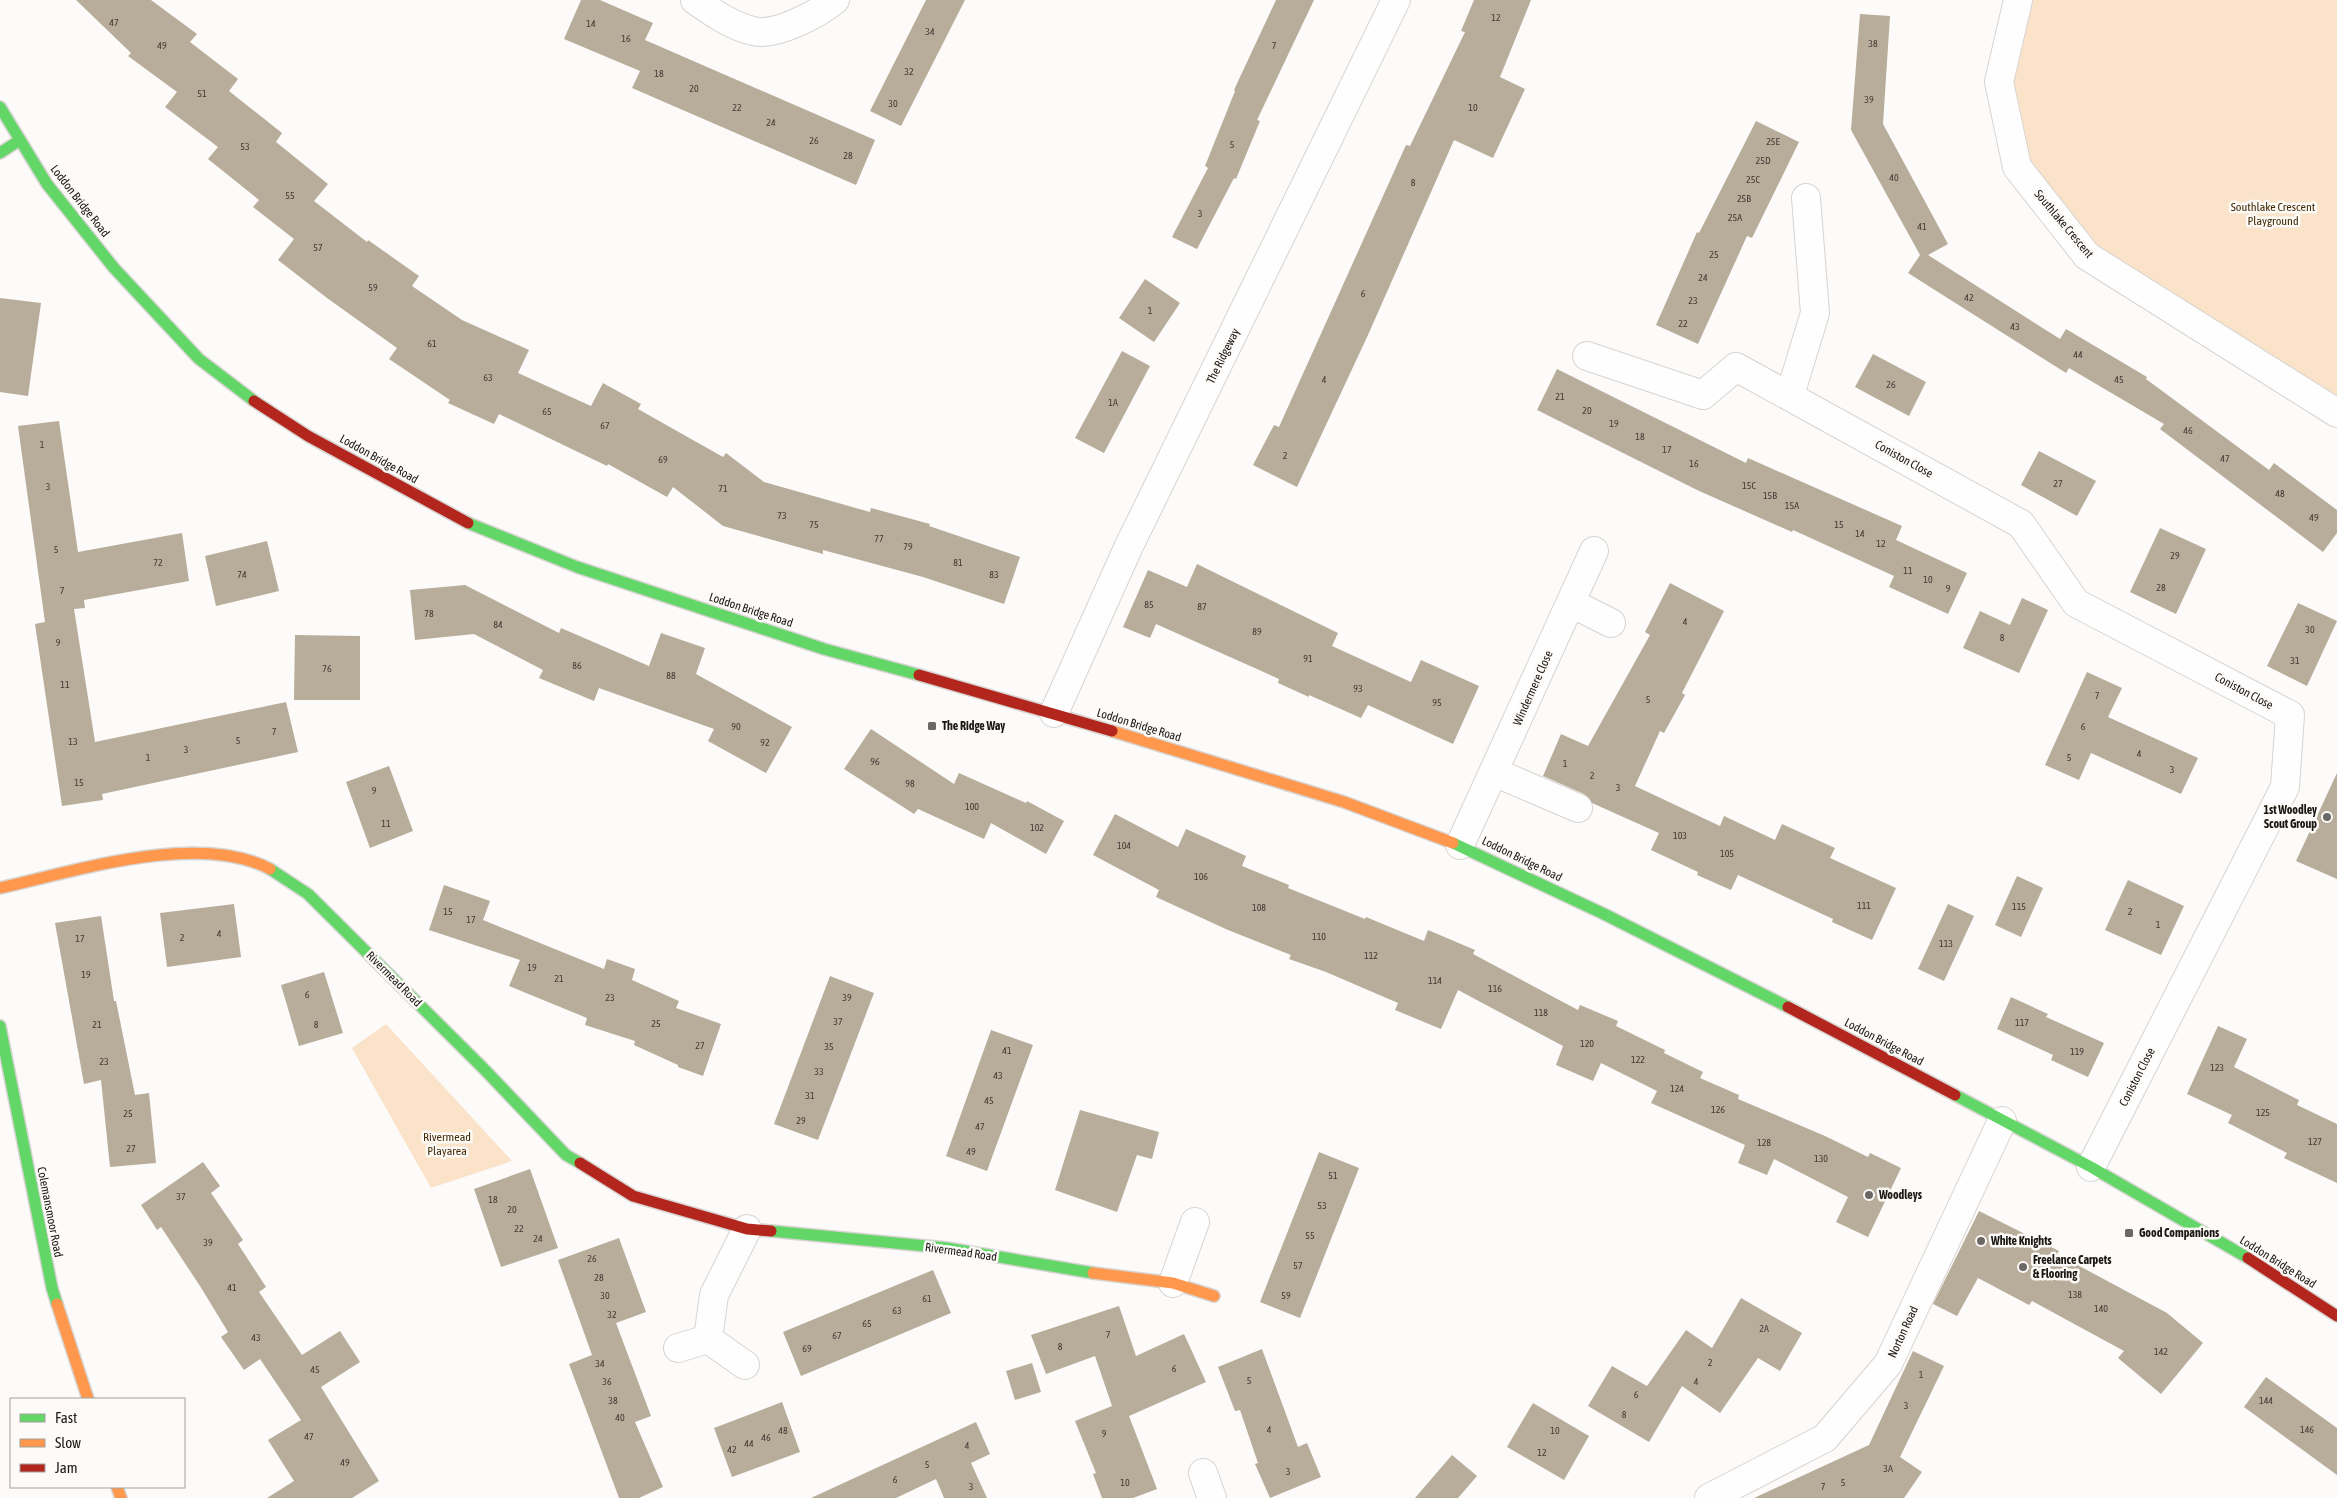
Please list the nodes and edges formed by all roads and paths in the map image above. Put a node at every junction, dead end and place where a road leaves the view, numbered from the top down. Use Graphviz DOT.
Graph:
graph roads {
  1 [pos="696,0"];
  2 [pos="835,0"];
  3 [pos="1396,0"];
  4 [pos="2018,0"];
  5 [pos="0,106"];
  6 [pos="20,140"];
  7 [pos="0,153"];
  8 [pos="1806,198"];
  9 [pos="1587,356"];
  10 [pos="1790,395"];
  11 [pos="2337,413"];
  12 [pos="1594,552"];
  13 [pos="1571,603"];
  14 [pos="1611,623"];
  15 [pos="1054,713"];
  16 [pos="1494,772"];
  17 [pos="1578,808"];
  18 [pos="1460,844"];
  19 [pos="0,888"];
  20 [pos="0,1026"];
  21 [pos="2002,1121"];
  22 [pos="2091,1167"];
  23 [pos="1195,1222"];
  24 [pos="747,1229"];
  25 [pos="1173,1283"];
  26 [pos="1214,1296"];
  27 [pos="2337,1316"];
  28 [pos="708,1339"];
  29 [pos="678,1348"];
  30 [pos="744,1365"];
  31 [pos="88,1398"];
  32 [pos="1709,1498"];
  1 -- 2 [label="street"];
  3 -- 15 [label="street, The Ridgeway"];
  4 -- 11 [label="street, Southlake Crescent"];
  5 -- 6 [label="street, Loddon Bridge Road"];
  6 -- 7 [label="street"];
  6 -- 15 [label="street, Loddon Bridge Road"];
  8 -- 10 [label="street"];
  9 -- 10 [label="street, Coniston Close"];
  10 -- 22 [label="street, Coniston Close"];
  12 -- 13 [label="street, Windermere Close"];
  13 -- 14 [label="street"];
  13 -- 16 [label="street, Windermere Close"];
  15 -- 18 [label="street, Loddon Bridge Road"];
  16 -- 17 [label="street"];
  16 -- 18 [label="street, Windermere Close"];
  18 -- 21 [label="street, Loddon Bridge Road"];
  19 -- 24 [label="street, Rivermead Road"];
  20 -- 31 [label="street, Colemansmoor Road"];
  21 -- 22 [label="street, Loddon Bridge Road"];
  21 -- 32 [label="street, Norton Road"];
  22 -- 27 [label="street, Loddon Bridge Road"];
  23 -- 25 [label="street"];
  24 -- 25 [label="street, Rivermead Road"];
  24 -- 28 [label="street"];
  25 -- 26 [label="street, Rivermead Road"];
  28 -- 29 [label="street"];
  28 -- 30 [label="street"];
}
